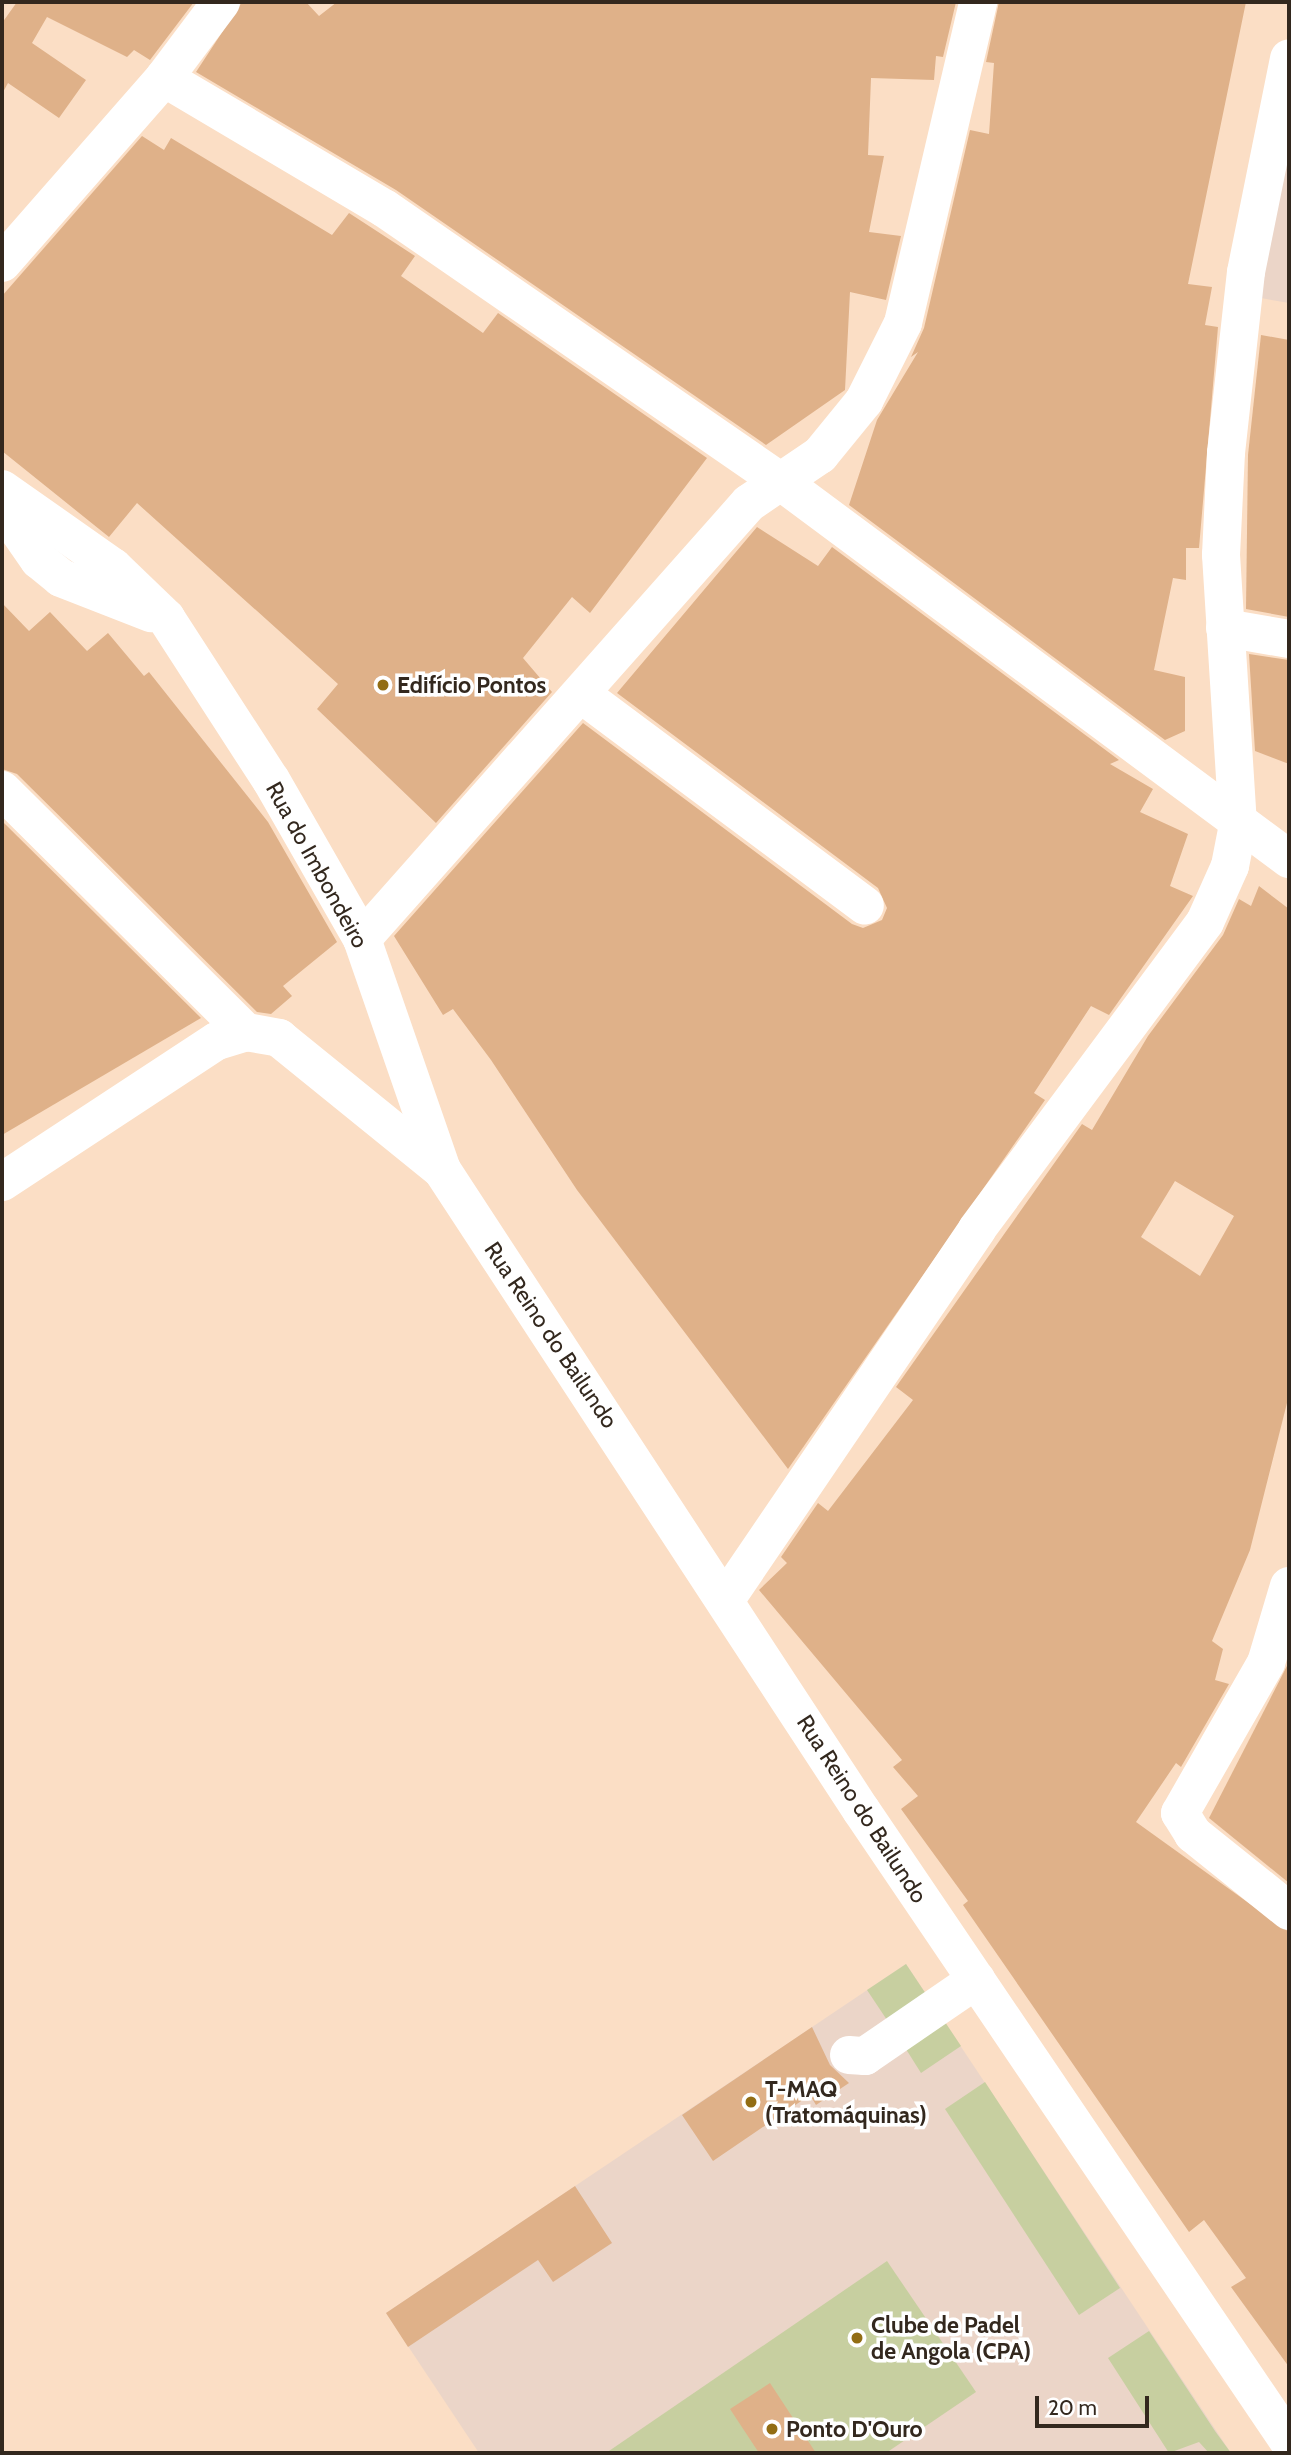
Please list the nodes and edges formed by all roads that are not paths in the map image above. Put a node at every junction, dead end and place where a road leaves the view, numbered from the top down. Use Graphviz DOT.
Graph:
graph roads {
  1 [pos="221,2"];
  2 [pos="978,2"];
  3 [pos="1289,58"];
  4 [pos="164,78"];
  5 [pos="2,263"];
  6 [pos="779,481"];
  7 [pos="2,489"];
  8 [pos="2,507"];
  9 [pos="166,618"];
  10 [pos="1225,628"];
  11 [pos="1289,639"];
  12 [pos="582,694"];
  13 [pos="2,790"];
  14 [pos="1238,825"];
  15 [pos="1289,859"];
  16 [pos="865,906"];
  17 [pos="362,939"];
  18 [pos="246,1032"];
  19 [pos="442,1170"];
  20 [pos="2,1182"];
  21 [pos="1289,1586"];
  22 [pos="726,1599"];
  23 [pos="1278,1666"];
  24 [pos="1289,1911"];
  25 [pos="976,1980"];
  26 [pos="849,2055"];
  27 [pos="1289,2442"];
  1 -- 4 [label="street"];
  2 -- 6 [label="street"];
  3 -- 10 [label="street"];
  4 -- 5 [label="street"];
  4 -- 6 [label="street"];
  6 -- 12 [label="street"];
  6 -- 14 [label="street"];
  7 -- 9 [label="street, Rua do Imbondeiro"];
  8 -- 9 [label="street"];
  9 -- 17 [label="street, Rua do Imbondeiro"];
  10 -- 11 [label="street"];
  10 -- 14 [label="street"];
  12 -- 16 [label="street"];
  12 -- 17 [label="street"];
  13 -- 18 [label="street"];
  14 -- 15 [label="street"];
  14 -- 22 [label="street"];
  17 -- 19 [label="street, Rua do Imbondeiro"];
  18 -- 19 [label="street"];
  18 -- 20 [label="street"];
  19 -- 22 [label="street, Rua Reino do Bailundo"];
  21 -- 23 [label="street"];
  22 -- 25 [label="street, Rua Reino do Bailundo"];
  23 -- 24 [label="street"];
  25 -- 26 [label="street"];
  25 -- 27 [label="street, Rua Reino do Bailundo"];
}
